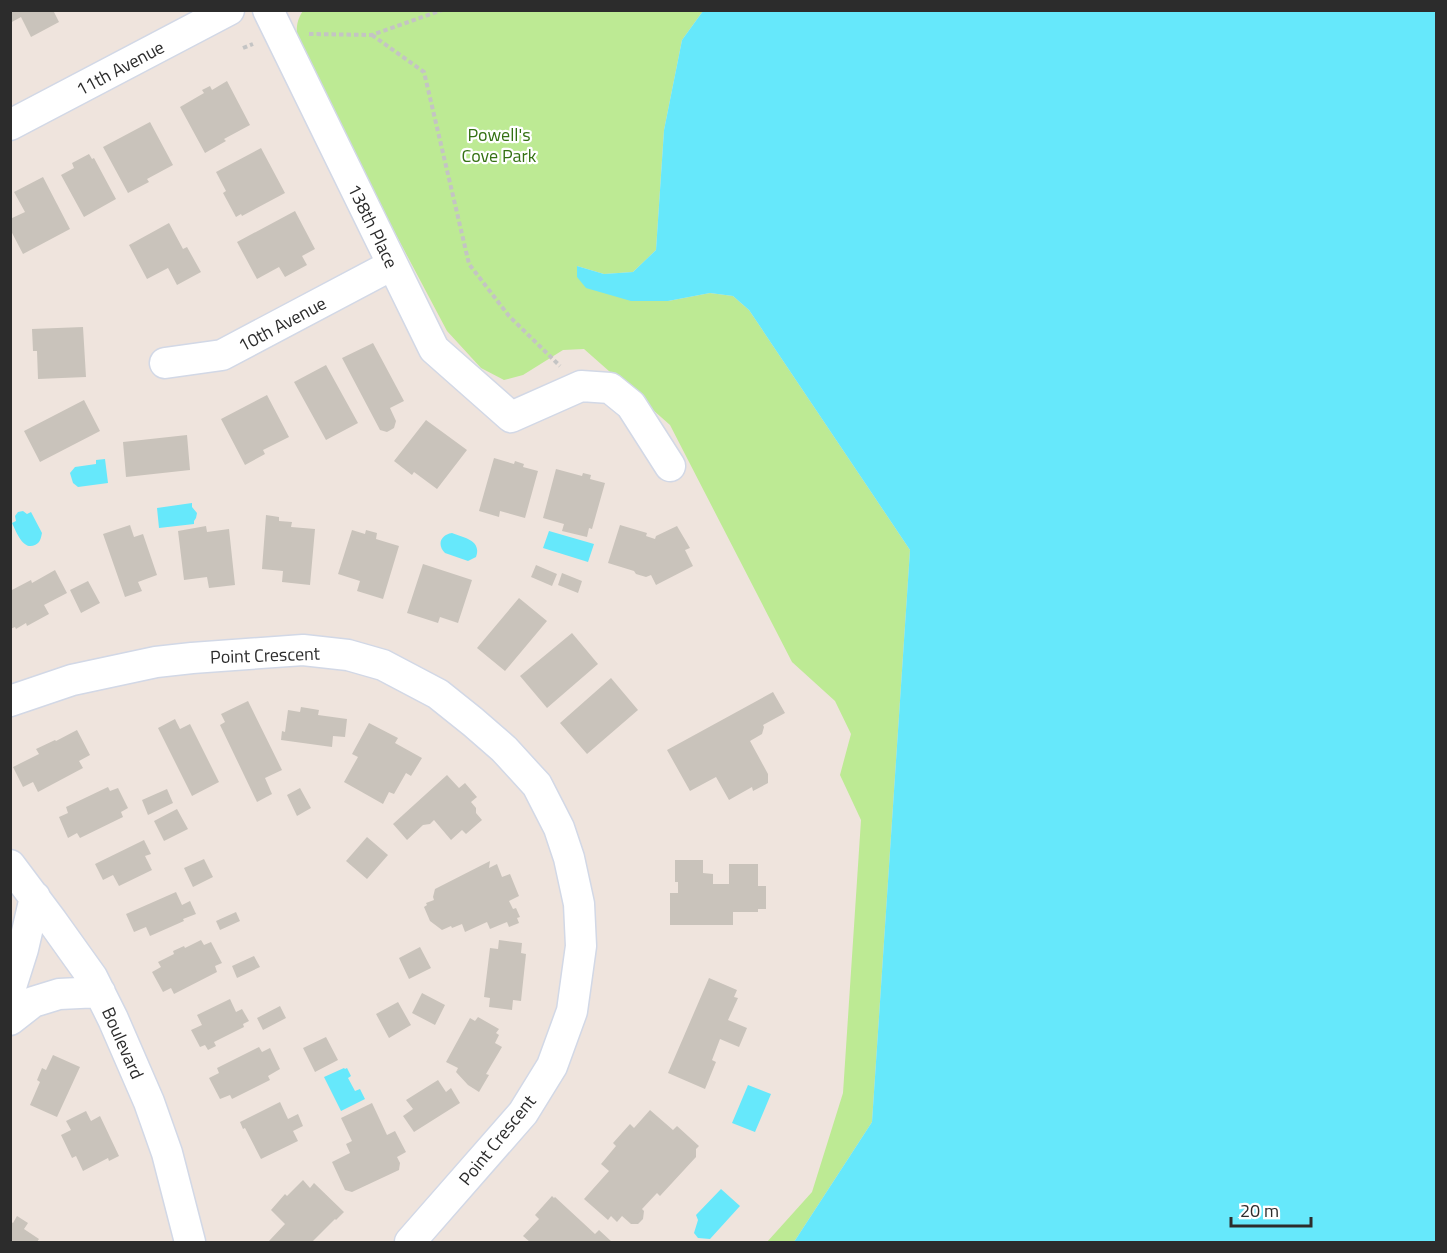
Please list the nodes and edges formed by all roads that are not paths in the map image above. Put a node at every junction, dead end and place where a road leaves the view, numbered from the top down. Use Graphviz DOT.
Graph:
graph roads {
  1 [pos="229,10"];
  2 [pos="273,22"];
  3 [pos="10,125"];
  4 [pos="392,265"];
  5 [pos="165,363"];
  6 [pos="670,466"];
  7 [pos="10,701"];
  8 [pos="10,865"];
  9 [pos="35,897"];
  10 [pos="10,990"];
  11 [pos="100,992"];
  12 [pos="10,1020"];
  13 [pos="190,1242"];
  14 [pos="410,1242"];
  1 -- 3 [label="street, 11th Avenue"];
  2 -- 4 [label="street, 138th Place"];
  4 -- 5 [label="street, 10th Avenue"];
  4 -- 6 [label="street, 138th Place"];
  7 -- 14 [label="street, Point Crescent"];
  8 -- 9 [label="street, Boulevard"];
  9 -- 10 [label="street"];
  9 -- 11 [label="street, Boulevard"];
  11 -- 12 [label="street"];
  11 -- 13 [label="street, Boulevard"];
}
